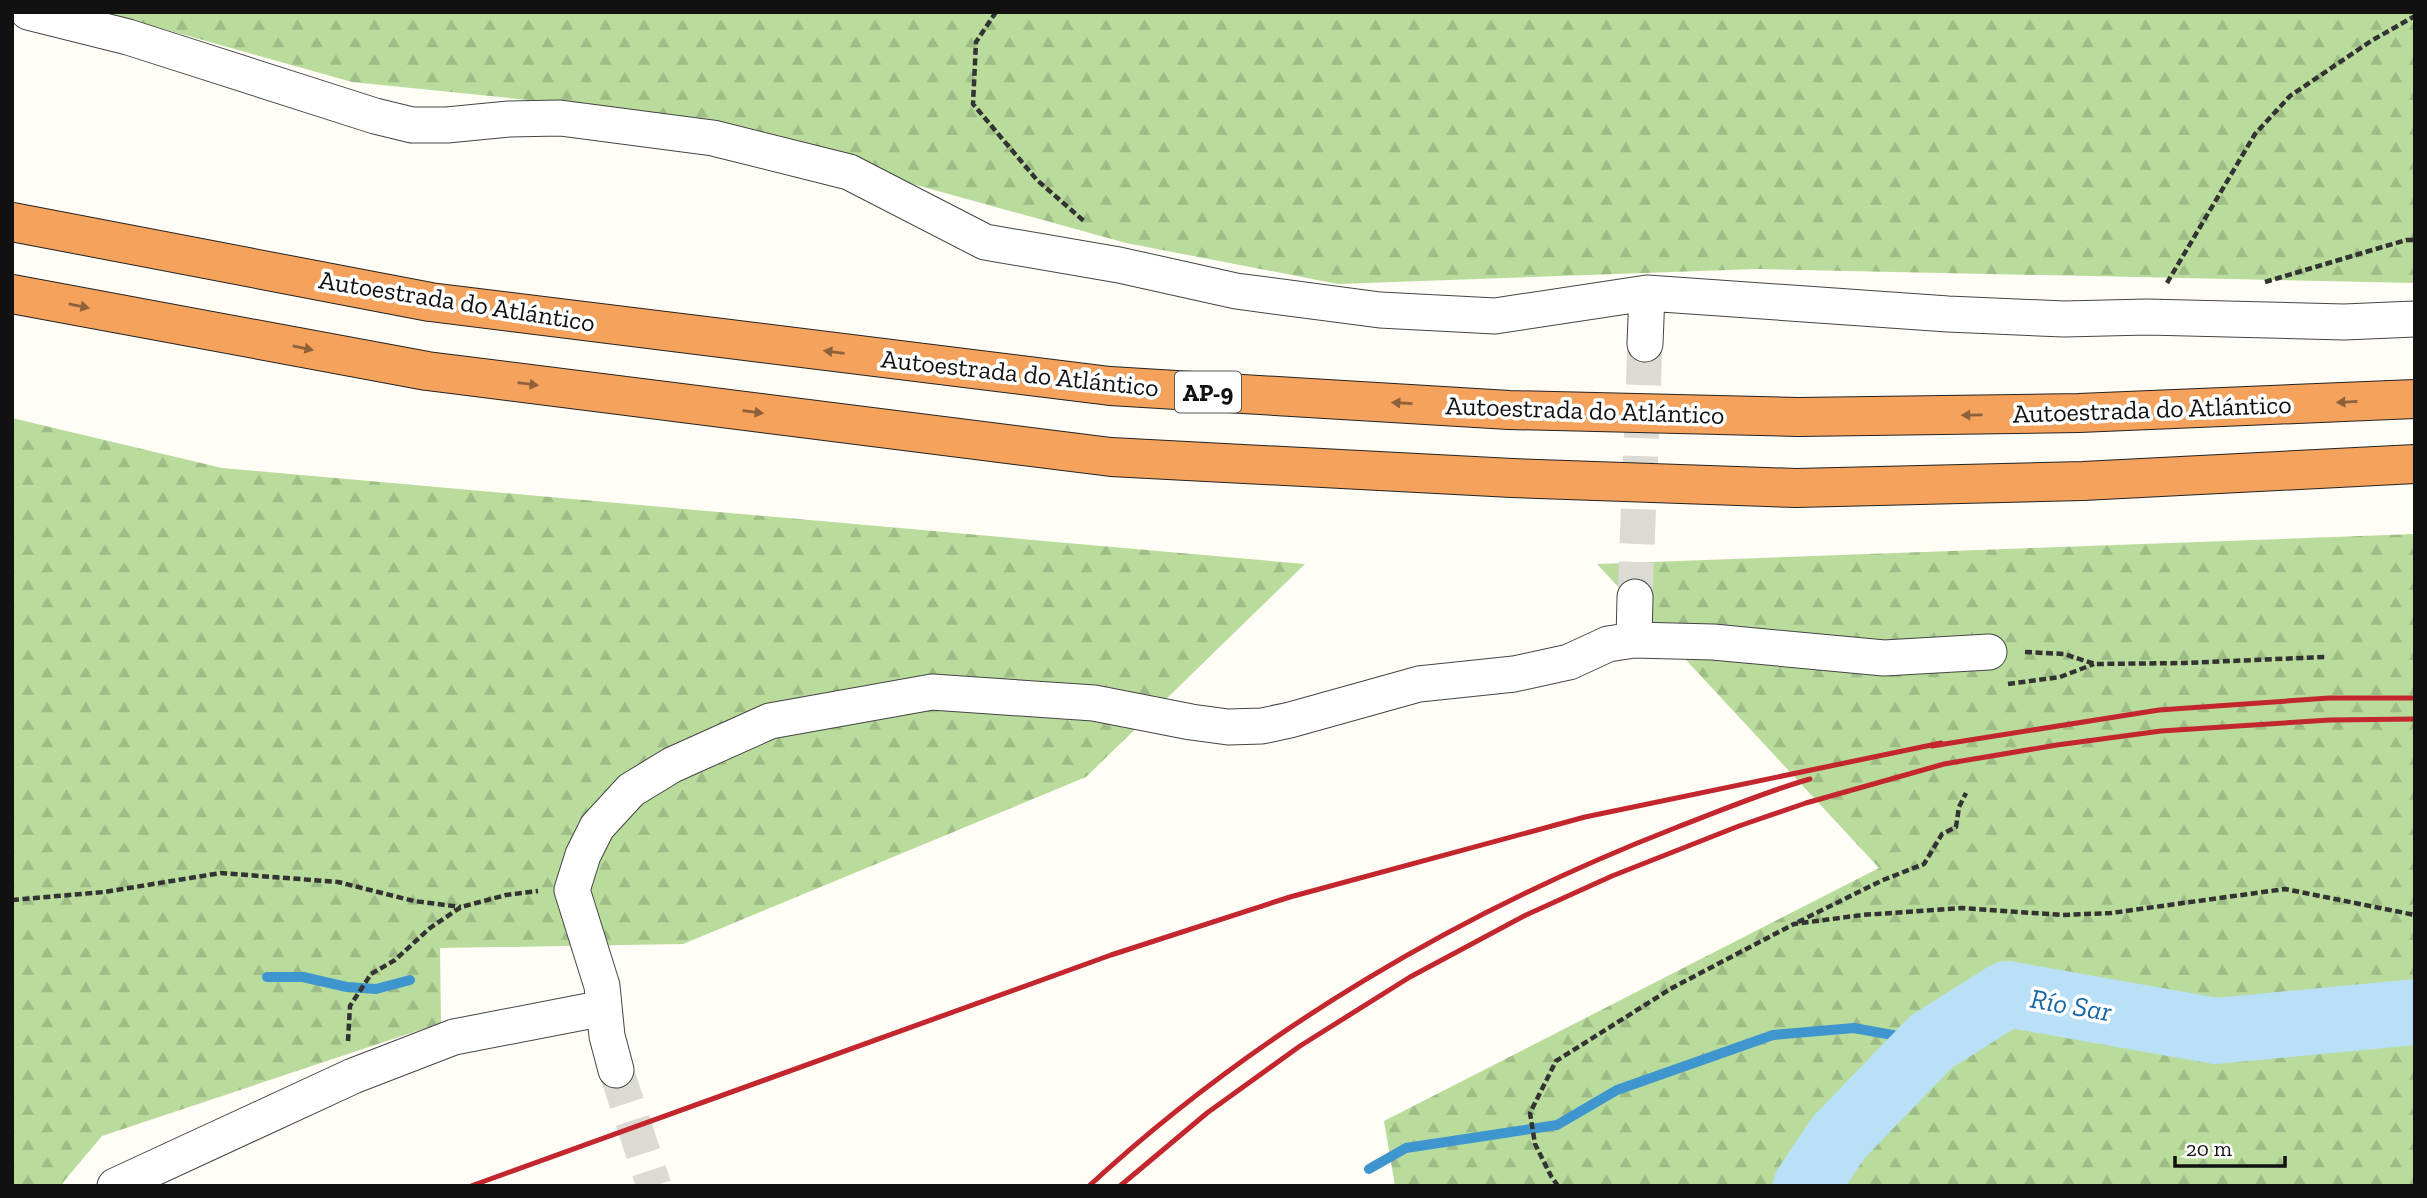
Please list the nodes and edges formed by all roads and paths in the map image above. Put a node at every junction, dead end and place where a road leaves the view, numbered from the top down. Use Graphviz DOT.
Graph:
graph roads {
  1 [pos="28,12"];
  2 [pos="996,12"];
  3 [pos="2415,16"];
  4 [pos="12,222"];
  5 [pos="2415,240"];
  6 [pos="1119,265"];
  7 [pos="2263,282"];
  8 [pos="1647,293"];
  9 [pos="12,294"];
  10 [pos="2147,317"];
  11 [pos="2415,319"];
  12 [pos="1645,345"];
  13 [pos="2415,399"];
  14 [pos="2415,464"];
  15 [pos="1635,597"];
  16 [pos="1634,640"];
  17 [pos="2325,657"];
  18 [pos="2095,664"];
  19 [pos="1992,668"];
  20 [pos="1966,793"];
  21 [pos="572,890"];
  22 [pos="12,900"];
  23 [pos="461,907"];
  24 [pos="2415,915"];
  25 [pos="1794,923"];
  26 [pos="603,997"];
  27 [pos="350,1006"];
  28 [pos="616,1070"];
  29 [pos="115,1186"];
  30 [pos="1558,1186"];
  1 -- 6 [label="street"];
  2 -- 6 [label="path"];
  3 -- 10 [label="path"];
  13 -- 4 [label="highway, Autoestrada do Atlántico / AP-9, one-way"];
  5 -- 7 [label="path"];
  6 -- 8 [label="street"];
  8 -- 10 [label="street"];
  8 -- 12 [label="street"];
  9 -- 14 [label="highway, one-way"];
  10 -- 11 [label="street"];
  15 -- 16 [label="street"];
  16 -- 19 [label="street"];
  16 -- 21 [label="street"];
  17 -- 18 [label="path"];
  18 -- 19 [label="path"];
  18 -- 19 [label="path"];
  20 -- 25 [label="path"];
  21 -- 23 [label="path"];
  21 -- 26 [label="street"];
  22 -- 23 [label="path"];
  23 -- 27 [label="path"];
  24 -- 25 [label="path"];
  25 -- 30 [label="path"];
  26 -- 28 [label="street"];
  26 -- 29 [label="street"];
}
